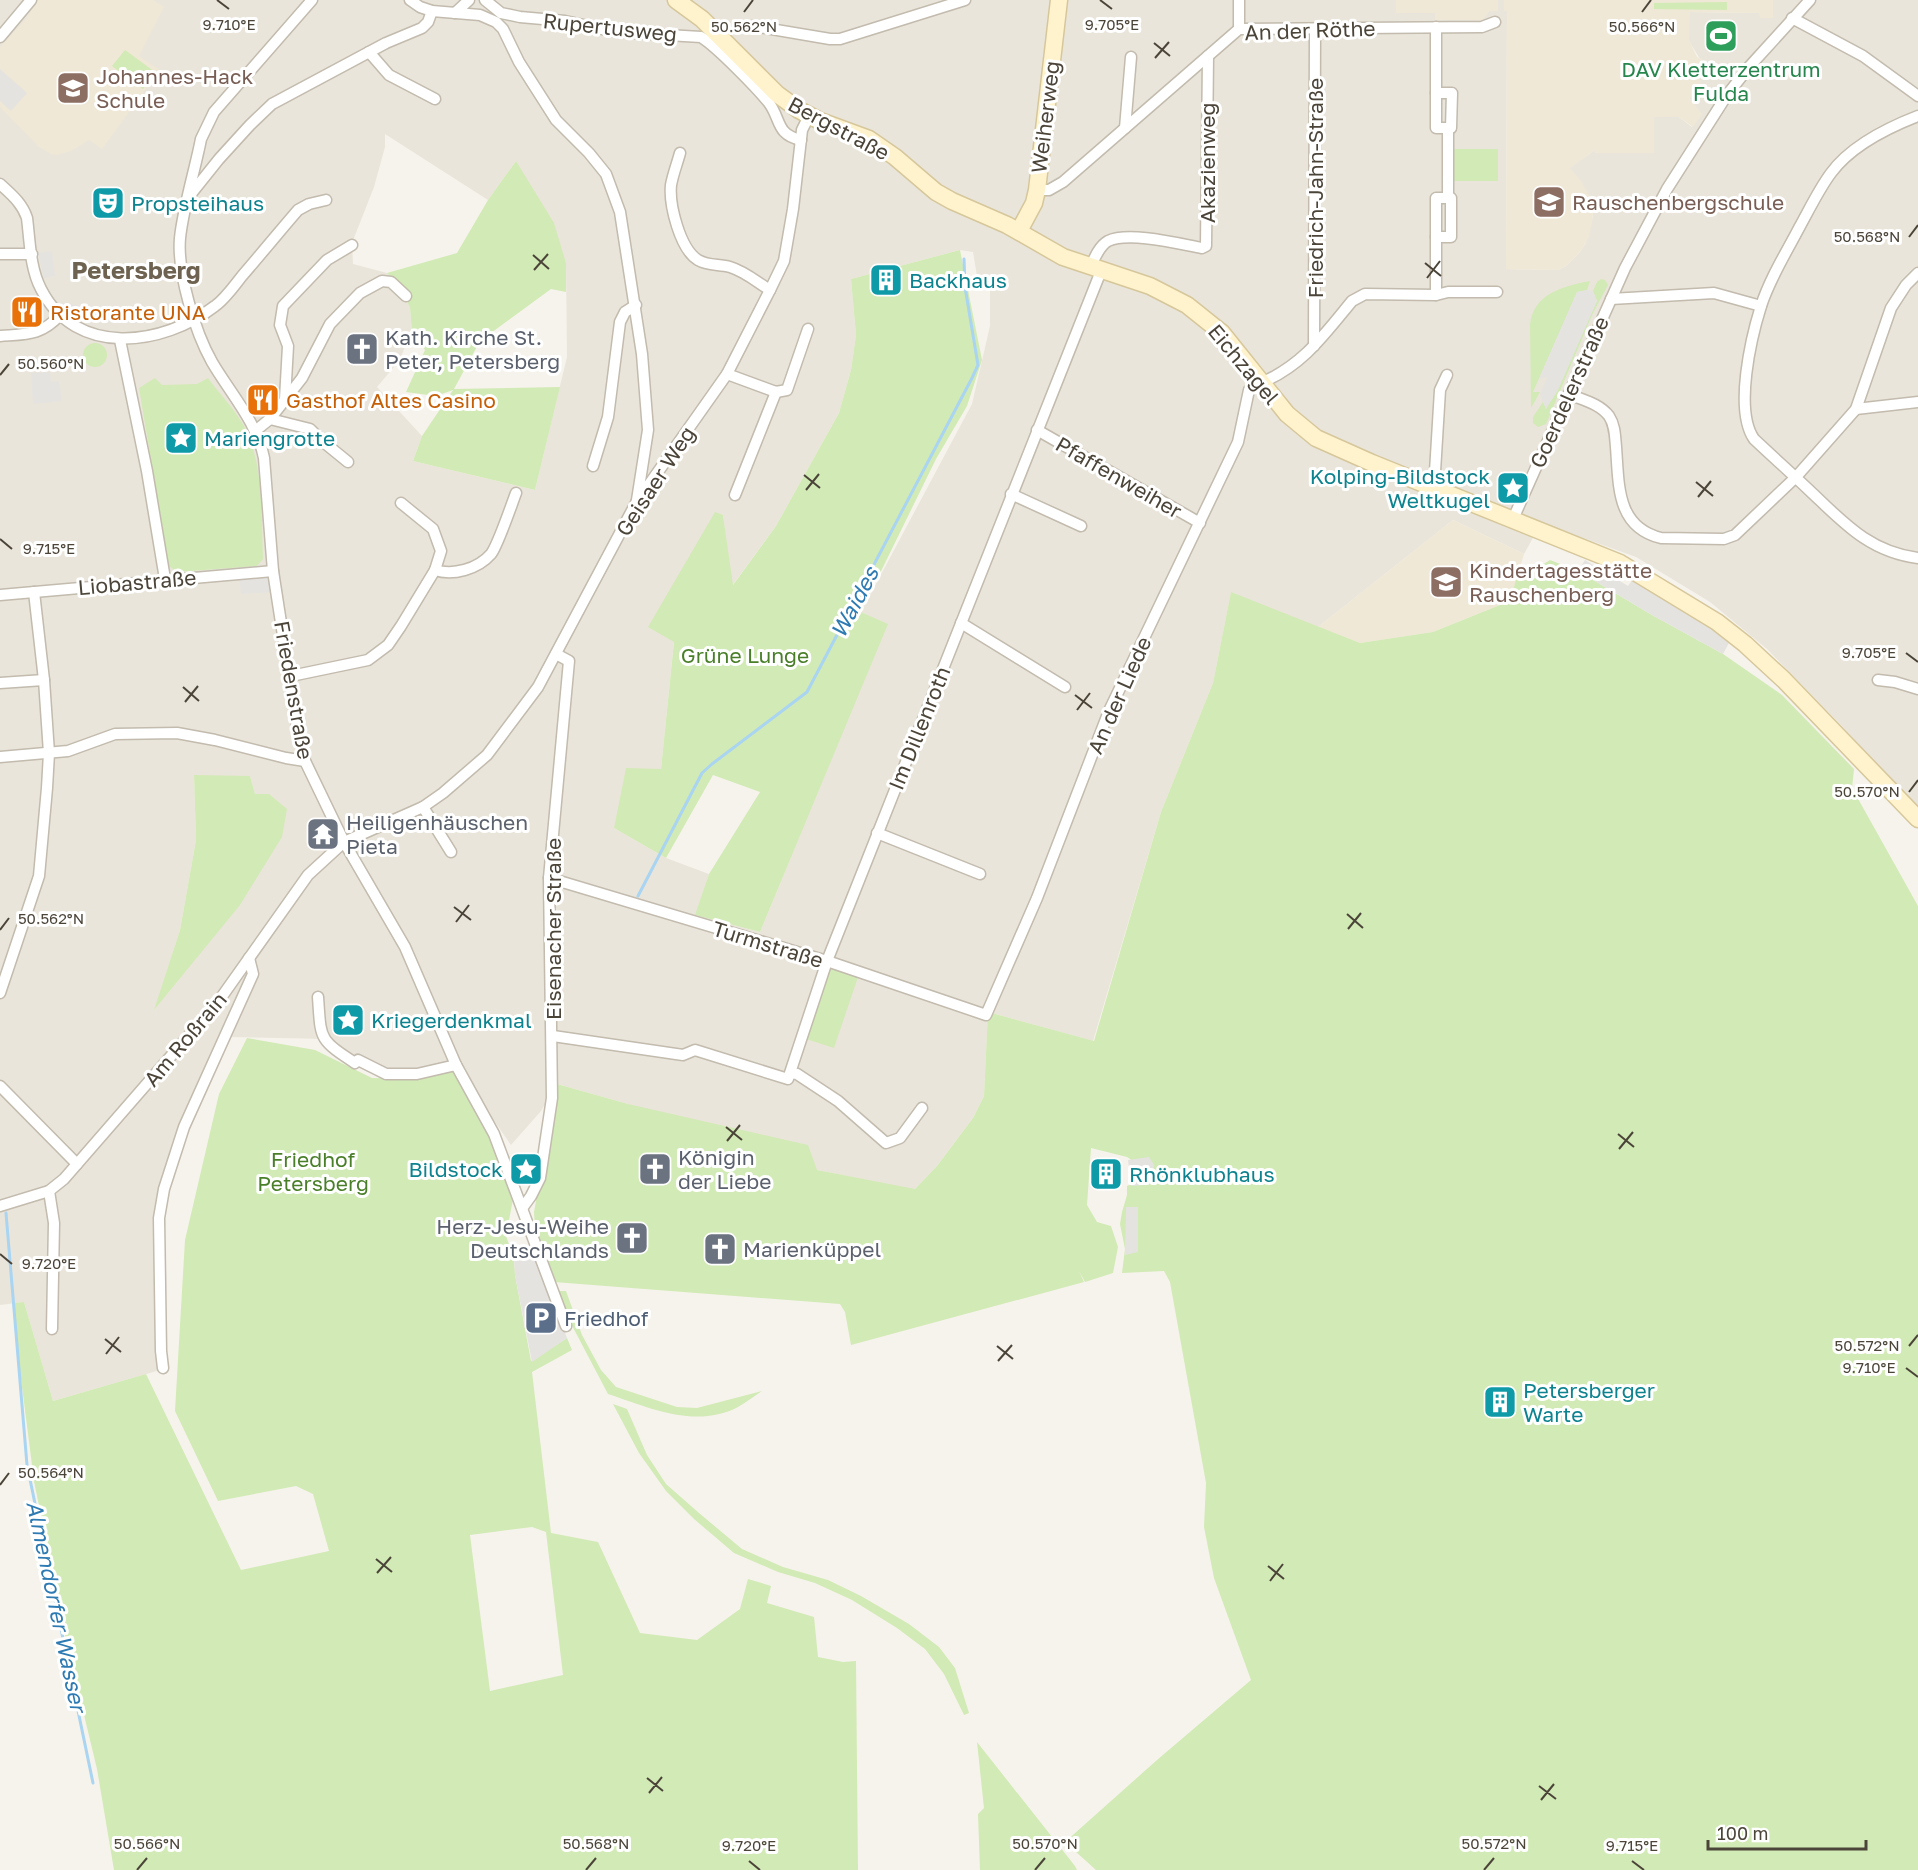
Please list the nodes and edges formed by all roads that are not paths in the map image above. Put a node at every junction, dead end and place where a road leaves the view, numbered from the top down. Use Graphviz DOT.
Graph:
graph roads {
  1 [pos="31,0"];
  2 [pos="312,0"];
  3 [pos="410,0"];
  4 [pos="469,0"];
  5 [pos="485,0"];
  6 [pos="676,0"];
  7 [pos="965,0"];
  8 [pos="1059,0"];
  9 [pos="1239,0"];
  10 [pos="1810,0"];
  11 [pos="432,11"];
  12 [pos="455,13"];
  13 [pos="1792,18"];
  14 [pos="1495,22"];
  15 [pos="753,26"];
  16 [pos="1436,27"];
  17 [pos="1239,29"];
  18 [pos="1315,29"];
  19 [pos="0,37"];
  20 [pos="369,52"];
  21 [pos="1208,56"];
  22 [pos="1131,57"];
  23 [pos="1918,96"];
  24 [pos="435,99"];
  25 [pos="809,116"];
  26 [pos="1918,116"];
  27 [pos="1125,128"];
  28 [pos="801,140"];
  29 [pos="680,153"];
  30 [pos="0,184"];
  31 [pos="1037,189"];
  32 [pos="189,197"];
  33 [pos="326,200"];
  34 [pos="1019,231"];
  35 [pos="352,245"];
  36 [pos="0,254"];
  37 [pos="32,254"];
  38 [pos="1095,269"];
  39 [pos="1918,273"];
  40 [pos="770,290"];
  41 [pos="1497,292"];
  42 [pos="1436,295"];
  43 [pos="406,296"];
  44 [pos="1611,299"];
  45 [pos="636,305"];
  46 [pos="1761,306"];
  47 [pos="60,315"];
  48 [pos="195,320"];
  49 [pos="807,329"];
  50 [pos="0,336"];
  51 [pos="120,340"];
  52 [pos="1314,346"];
  53 [pos="727,374"];
  54 [pos="1447,375"];
  55 [pos="1259,381"];
  56 [pos="776,392"];
  57 [pos="1569,394"];
  58 [pos="285,399"];
  59 [pos="1918,402"];
  60 [pos="1856,409"];
  61 [pos="270,418"];
  62 [pos="1037,430"];
  63 [pos="255,431"];
  64 [pos="348,462"];
  65 [pos="593,466"];
  66 [pos="1796,477"];
  67 [pos="1434,488"];
  68 [pos="516,493"];
  69 [pos="1011,494"];
  70 [pos="735,495"];
  71 [pos="401,503"];
  72 [pos="636,503"];
  73 [pos="1513,519"];
  74 [pos="1200,523"];
  75 [pos="1081,526"];
  76 [pos="1918,558"];
  77 [pos="435,570"];
  78 [pos="273,571"];
  79 [pos="165,579"];
  80 [pos="34,592"];
  81 [pos="0,595"];
  82 [pos="961,623"];
  83 [pos="556,654"];
  84 [pos="291,676"];
  85 [pos="44,680"];
  86 [pos="1878,680"];
  87 [pos="0,683"];
  88 [pos="1065,687"];
  89 [pos="1918,689"];
  90 [pos="49,753"];
  91 [pos="0,757"];
  92 [pos="305,761"];
  93 [pos="423,807"];
  94 [pos="1918,819"];
  95 [pos="877,833"];
  96 [pos="344,842"];
  97 [pos="451,852"];
  98 [pos="980,874"];
  99 [pos="549,878"];
  100 [pos="249,958"];
  101 [pos="827,961"];
  102 [pos="0,993"];
  103 [pos="318,997"];
  104 [pos="986,1015"];
  105 [pos="553,1036"];
  106 [pos="456,1065"];
  107 [pos="791,1073"];
  108 [pos="0,1086"];
  109 [pos="922,1108"];
  110 [pos="77,1164"];
  111 [pos="49,1191"];
  112 [pos="0,1206"];
  113 [pos="523,1207"];
  114 [pos="566,1326"];
  115 [pos="52,1329"];
  116 [pos="163,1368"];
  1 -- 19 [label="street"];
  2 -- 32 [label="street, Friedenstraße"];
  3 -- 11 [label="street"];
  4 -- 12 [label="street"];
  5 -- 28 [label="street, Rupertusweg"];
  6 -- 25 [label="main road, Bergstraße"];
  7 -- 15 [label="street"];
  8 -- 31 [label="main road, Weiherweg"];
  9 -- 17 [label="street"];
  10 -- 13 [label="street, Goerdelerstraße"];
  11 -- 12 [label="street"];
  11 -- 20 [label="street"];
  12 -- 45 [label="street"];
  13 -- 23 [label="street"];
  13 -- 44 [label="street, Goerdelerstraße"];
  14 -- 16 [label="street, An der Röthe"];
  16 -- 18 [label="street, An der Röthe"];
  16 -- 42 [label="street"];
  17 -- 18 [label="street, An der Röthe"];
  17 -- 21 [label="street, An der Röthe"];
  18 -- 52 [label="street, Friedrich-Jahn-Straße"];
  20 -- 24 [label="street"];
  20 -- 32 [label="street"];
  21 -- 27 [label="street, An der Röthe"];
  21 -- 38 [label="street, Akazienweg"];
  22 -- 27 [label="street"];
  25 -- 28 [label="street, Geisaer Weg"];
  25 -- 34 [label="main road, Bergstraße"];
  26 -- 46 [label="street"];
  27 -- 31 [label="street, An der Röthe"];
  28 -- 40 [label="street, Geisaer Weg"];
  29 -- 40 [label="street"];
  30 -- 37 [label="street"];
  31 -- 34 [label="main road, Weiherweg"];
  32 -- 48 [label="street, Friedenstraße"];
  33 -- 48 [label="street"];
  34 -- 38 [label="main road, Eichzagel"];
  35 -- 58 [label="street"];
  36 -- 37 [label="street"];
  37 -- 47 [label="street"];
  38 -- 55 [label="main road, Eichzagel"];
  38 -- 62 [label="street, Im Dillenroth"];
  39 -- 60 [label="street"];
  40 -- 53 [label="street, Geisaer Weg"];
  41 -- 42 [label="street, Friedrich-Jahn-Straße"];
  42 -- 52 [label="street, Friedrich-Jahn-Straße"];
  43 -- 58 [label="street"];
  44 -- 46 [label="street, Goerdelerstraße"];
  44 -- 57 [label="street, Goerdelerstraße"];
  45 -- 65 [label="street"];
  45 -- 72 [label="street"];
  46 -- 66 [label="street"];
  47 -- 50 [label="street"];
  47 -- 51 [label="street"];
  48 -- 51 [label="street"];
  48 -- 63 [label="street, Friedenstraße"];
  49 -- 56 [label="street"];
  51 -- 79 [label="street"];
  52 -- 55 [label="street, Friedrich-Jahn-Straße"];
  53 -- 56 [label="street"];
  53 -- 72 [label="street, Geisaer Weg"];
  54 -- 67 [label="street"];
  55 -- 67 [label="main road, Eichzagel"];
  55 -- 74 [label="street, An der Liede"];
  56 -- 70 [label="street"];
  57 -- 66 [label="street"];
  57 -- 73 [label="street, Goerdelerstraße"];
  58 -- 61 [label="street"];
  59 -- 60 [label="street"];
  60 -- 66 [label="street"];
  61 -- 63 [label="street"];
  61 -- 64 [label="street"];
  62 -- 69 [label="street, Im Dillenroth"];
  62 -- 74 [label="street, Pfaffenweiher"];
  63 -- 78 [label="street, Friedenstraße"];
  66 -- 76 [label="street"];
  67 -- 73 [label="main road, Eichzagel"];
  68 -- 77 [label="street"];
  69 -- 75 [label="street"];
  69 -- 82 [label="street, Im Dillenroth"];
  71 -- 77 [label="street"];
  72 -- 83 [label="street, Geisaer Weg"];
  73 -- 94 [label="main road, Eichzagel"];
  74 -- 104 [label="street, An der Liede"];
  77 -- 84 [label="street"];
  78 -- 79 [label="street, Liobastraße"];
  78 -- 84 [label="street, Friedenstraße"];
  79 -- 80 [label="street, Liobastraße"];
  80 -- 81 [label="street, Liobastraße"];
  80 -- 85 [label="street"];
  82 -- 88 [label="street"];
  82 -- 95 [label="street, Im Dillenroth"];
  83 -- 93 [label="street, Geisaer Weg"];
  83 -- 99 [label="street, Eisenacher Straße"];
  84 -- 92 [label="street, Friedenstraße"];
  85 -- 87 [label="street"];
  85 -- 90 [label="street"];
  86 -- 89 [label="street"];
  90 -- 91 [label="street"];
  90 -- 92 [label="street"];
  90 -- 102 [label="street"];
  92 -- 96 [label="street, Friedenstraße"];
  93 -- 96 [label="street, Geisaer Weg"];
  93 -- 97 [label="street"];
  95 -- 98 [label="street"];
  95 -- 101 [label="street, Im Dillenroth"];
  96 -- 100 [label="street, Am Roßrain"];
  96 -- 106 [label="street, Friedenstraße"];
  99 -- 101 [label="street, Turmstraße"];
  99 -- 105 [label="street, Eisenacher Straße"];
  100 -- 110 [label="street, Am Roßrain"];
  100 -- 116 [label="street"];
  101 -- 104 [label="street, Turmstraße"];
  101 -- 107 [label="street"];
  103 -- 106 [label="street"];
  105 -- 107 [label="street"];
  105 -- 113 [label="street, Eisenacher Straße"];
  106 -- 113 [label="street, Friedenstraße"];
  107 -- 109 [label="street"];
  108 -- 110 [label="street"];
  110 -- 111 [label="street, Am Roßrain"];
  111 -- 112 [label="street, Am Roßrain"];
  111 -- 115 [label="street"];
  113 -- 114 [label="street, Friedenstraße"];
}
